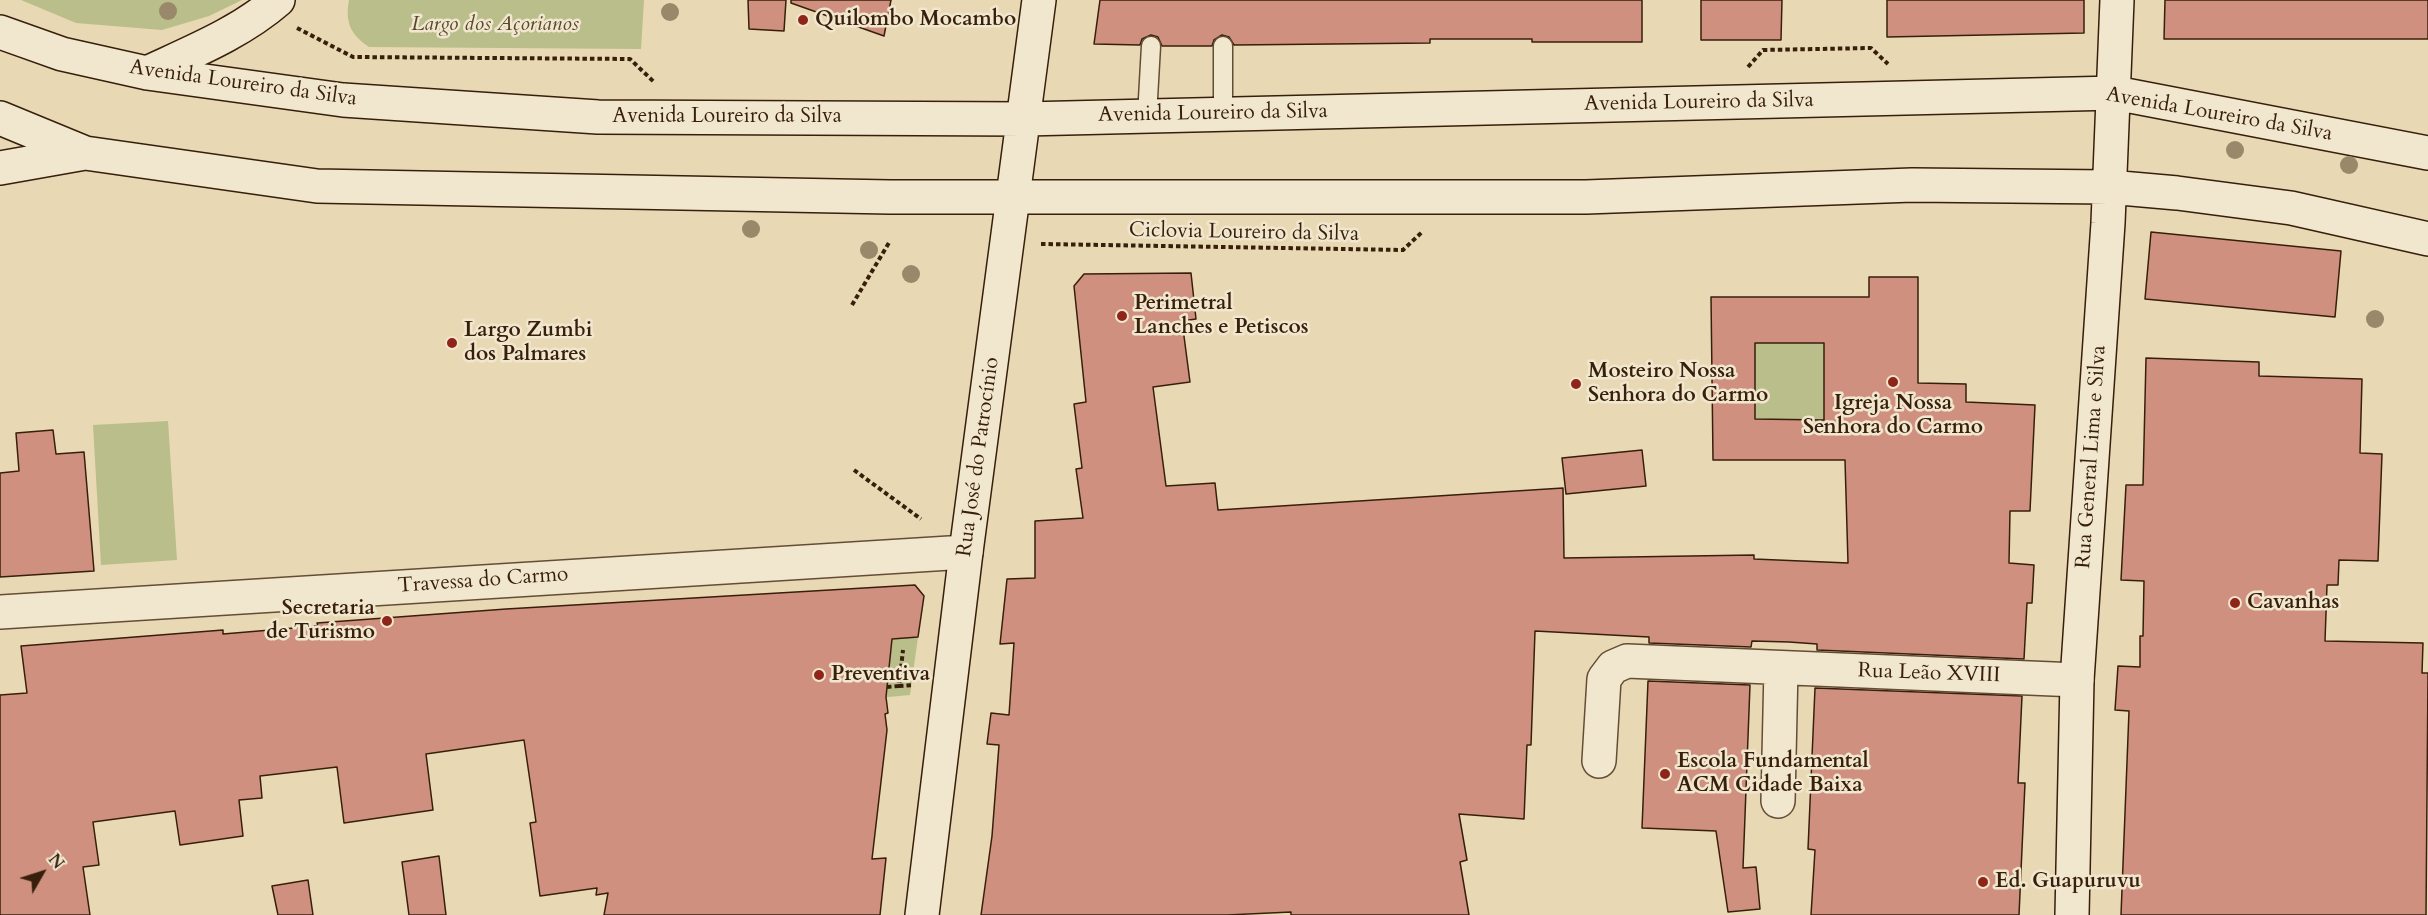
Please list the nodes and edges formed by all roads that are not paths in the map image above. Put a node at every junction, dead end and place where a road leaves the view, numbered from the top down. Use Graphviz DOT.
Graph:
graph roads {
  1 [pos="1039,0"];
  2 [pos="2117,0"];
  3 [pos="271,6"];
  4 [pos="0,33"];
  5 [pos="1223,45"];
  6 [pos="1151,46"];
  7 [pos="147,73"];
  8 [pos="2115,93"];
  9 [pos="1222,114"];
  10 [pos="1147,116"];
  11 [pos="0,118"];
  12 [pos="1025,119"];
  13 [pos="85,153"];
  14 [pos="2428,153"];
  15 [pos="0,168"];
  16 [pos="2109,187"];
  17 [pos="2154,190"];
  18 [pos="1014,196"];
  19 [pos="2428,239"];
  20 [pos="2106,251"];
  21 [pos="966,552"];
  22 [pos="0,612"];
  23 [pos="1781,668"];
  24 [pos="2077,680"];
  25 [pos="1599,761"];
  26 [pos="1778,801"];
  27 [pos="922,915"];
  28 [pos="2072,915"];
  1 -- 12 [label="main road, Rua José do Patrocínio"];
  2 -- 8 [label="main road, Rua General Lima e Silva"];
  3 -- 7 [label="main road"];
  4 -- 7 [label="main road, Avenida Loureiro da Silva"];
  5 -- 9 [label="lane"];
  6 -- 10 [label="lane"];
  7 -- 12 [label="main road, Avenida Loureiro da Silva"];
  8 -- 9 [label="main road, Avenida Loureiro da Silva"];
  8 -- 14 [label="main road, Avenida Loureiro da Silva"];
  8 -- 16 [label="main road, Rua General Lima e Silva"];
  9 -- 10 [label="main road, Avenida Loureiro da Silva"];
  10 -- 12 [label="main road, Avenida Loureiro da Silva"];
  11 -- 13 [label="main road"];
  12 -- 18 [label="main road, Rua José do Patrocínio"];
  13 -- 15 [label="main road"];
  13 -- 18 [label="main road"];
  16 -- 17 [label="main road"];
  16 -- 18 [label="main road"];
  16 -- 20 [label="main road, Rua General Lima e Silva"];
  17 -- 19 [label="main road"];
  17 -- 20 [label="main road"];
  18 -- 21 [label="main road, Rua José do Patrocínio"];
  20 -- 24 [label="main road, Rua General Lima e Silva"];
  21 -- 22 [label="main road, Travessa do Carmo"];
  21 -- 27 [label="main road, Rua José do Patrocínio"];
  23 -- 24 [label="main road, Rua Leão XVIII"];
  23 -- 25 [label="main road, Rua Leão XVIII"];
  23 -- 26 [label="main road"];
  24 -- 28 [label="main road, Rua General Lima e Silva"];
}
